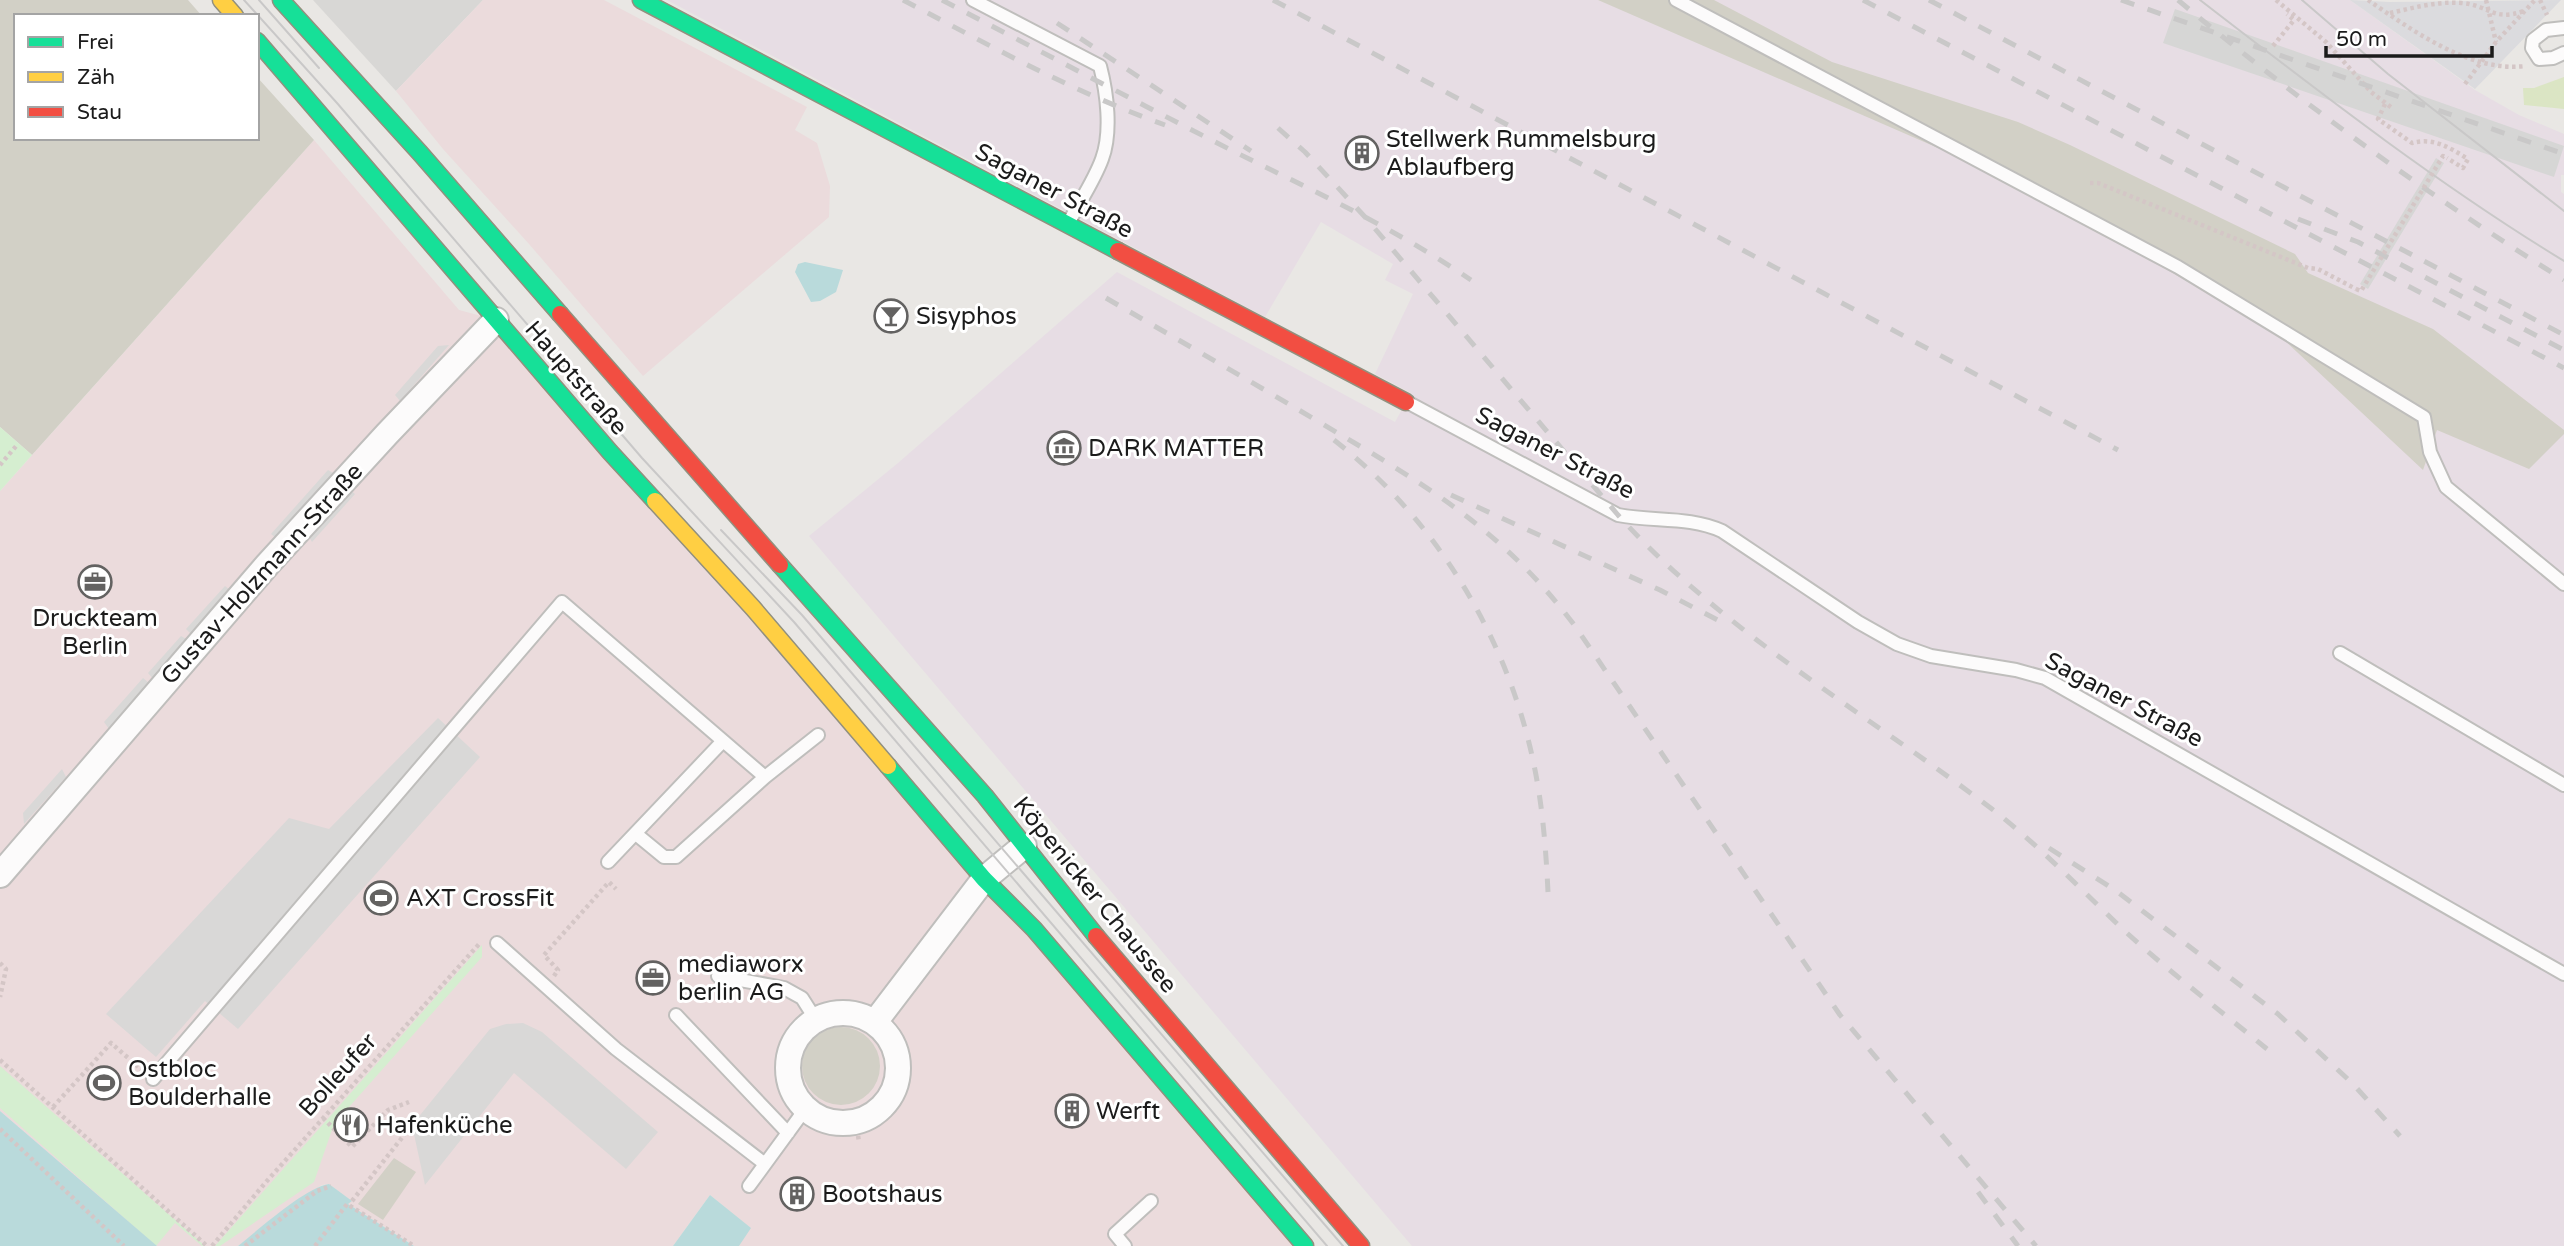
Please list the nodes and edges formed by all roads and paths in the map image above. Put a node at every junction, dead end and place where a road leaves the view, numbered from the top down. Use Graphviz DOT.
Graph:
graph roads {
  1 [pos="221,0"];
  2 [pos="281,0"];
  3 [pos="640,0"];
  4 [pos="973,0"];
  5 [pos="1676,0"];
  6 [pos="2276,0"];
  7 [pos="2368,0"];
  8 [pos="2486,0"];
  9 [pos="2535,0"];
  10 [pos="2524,11"];
  11 [pos="2489,12"];
  12 [pos="2388,13"];
  13 [pos="233,14"];
  14 [pos="2287,14"];
  15 [pos="2296,19"];
  16 [pos="2564,29"];
  17 [pos="2496,42"];
  18 [pos="259,43"];
  19 [pos="2273,46"];
  20 [pos="2559,55"];
  21 [pos="2481,62"];
  22 [pos="2465,84"];
  23 [pos="2385,104"];
  24 [pos="2392,108"];
  25 [pos="2090,183"];
  26 [pos="1067,224"];
  27 [pos="533,283"];
  28 [pos="508,308"];
  29 [pos="1406,402"];
  30 [pos="17,445"];
  31 [pos="0,465"];
  32 [pos="791,575"];
  33 [pos="2564,584"];
  34 [pos="2340,653"];
  35 [pos="818,734"];
  36 [pos="722,742"];
  37 [pos="765,777"];
  38 [pos="2564,785"];
  39 [pos="636,834"];
  40 [pos="1024,846"];
  41 [pos="608,862"];
  42 [pos="0,875"];
  43 [pos="984,879"];
  44 [pos="617,889"];
  45 [pos="497,943"];
  46 [pos="0,963"];
  47 [pos="2564,974"];
  48 [pos="554,976"];
  49 [pos="718,976"];
  50 [pos="0,997"];
  51 [pos="676,1015"];
  52 [pos="816,1020"];
  53 [pos="875,1022"];
  54 [pos="0,1060"];
  55 [pos="153,1080"];
  56 [pos="409,1102"];
  57 [pos="53,1107"];
  58 [pos="806,1108"];
  59 [pos="323,1118"];
  60 [pos="412,1125"];
  61 [pos="0,1129"];
  62 [pos="788,1133"];
  63 [pos="765,1164"];
  64 [pos="331,1186"];
  65 [pos="749,1186"];
  66 [pos="352,1201"];
  67 [pos="1151,1201"];
  68 [pos="124,1246"];
  69 [pos="210,1246"];
  70 [pos="245,1246"];
  71 [pos="315,1246"];
  72 [pos="414,1246"];
  73 [pos="1125,1246"];
  74 [pos="1305,1246"];
  75 [pos="1361,1246"];
  1 -- 13 [label="main road"];
  2 -- 27 [label="main road, Hauptstraße"];
  3 -- 26 [label="main road, Saganer Straße"];
  4 -- 26 [label="lane"];
  5 -- 33 [label="lane"];
  6 -- 15 [label="path"];
  7 -- 12 [label="path"];
  8 -- 11 [label="path"];
  9 -- 10 [label="path"];
  10 -- 11 [label="path"];
  10 -- 17 [label="path"];
  11 -- 12 [label="path"];
  11 -- 17 [label="path"];
  12 -- 21 [label="path"];
  14 -- 15 [label="path"];
  15 -- 19 [label="path"];
  15 -- 23 [label="path"];
  16 -- 20 [label="lane"];
  17 -- 21 [label="path"];
  18 -- 28 [label="main road, Hauptstraße"];
  20 -- 21 [label="path"];
  21 -- 22 [label="path"];
  23 -- 24 [label="path"];
  23 -- 25 [label="path, bridge"];
  26 -- 29 [label="main road, Saganer Straße"];
  27 -- 28 [label="main road, Gustav-Holzmann-Straße"];
  27 -- 32 [label="main road, Hauptstraße"];
  28 -- 42 [label="street, Gustav-Holzmann-Straße"];
  28 -- 43 [label="main road, Hauptstraße"];
  29 -- 47 [label="lane, Saganer Straße"];
  30 -- 31 [label="path"];
  32 -- 40 [label="main road, Köpenicker Chaussee"];
  34 -- 38 [label="lane"];
  35 -- 37 [label="lane"];
  36 -- 37 [label="lane"];
  36 -- 39 [label="lane"];
  36 -- 55 [label="lane"];
  37 -- 39 [label="lane"];
  39 -- 41 [label="lane"];
  40 -- 43 [label="street"];
  40 -- 75 [label="main road, Köpenicker Chaussee"];
  43 -- 53 [label="street"];
  43 -- 74 [label="main road"];
  44 -- 48 [label="path"];
  45 -- 59 [label="path, Bolleufer"];
  45 -- 63 [label="lane"];
  46 -- 50 [label="path"];
  49 -- 52 [label="lane"];
  51 -- 62 [label="lane"];
  52 -- 53 [label="street"];
  52 -- 58 [label="street"];
  53 -- 58 [label="street"];
  54 -- 57 [label="path, Bolleufer"];
  55 -- 57 [label="path"];
  56 -- 59 [label="path"];
  57 -- 69 [label="path, Bolleufer"];
  58 -- 62 [label="lane"];
  59 -- 69 [label="path, Bolleufer"];
  60 -- 66 [label="path"];
  61 -- 68 [label="path"];
  62 -- 63 [label="lane"];
  63 -- 65 [label="lane"];
  64 -- 70 [label="path"];
  67 -- 73 [label="lane"];
  71 -- 72 [label="path"];
}
